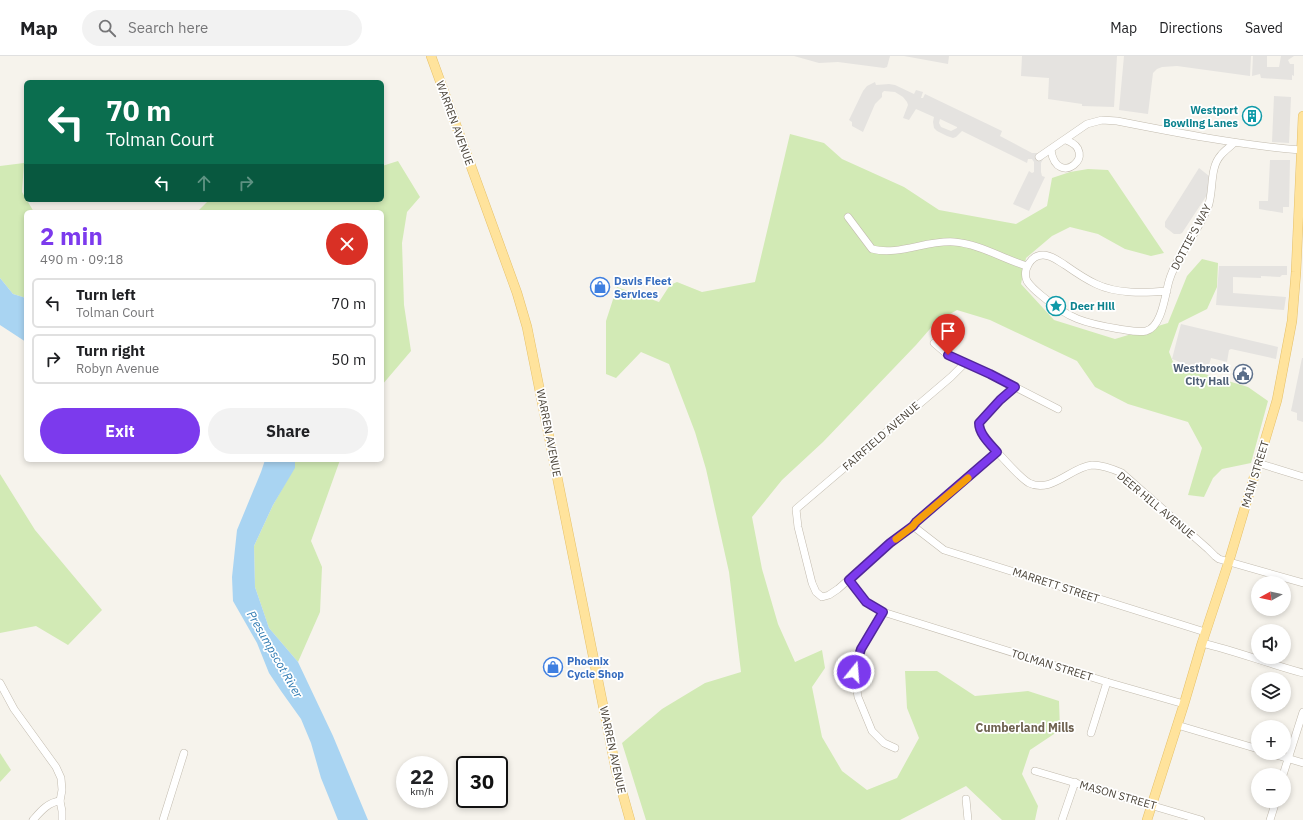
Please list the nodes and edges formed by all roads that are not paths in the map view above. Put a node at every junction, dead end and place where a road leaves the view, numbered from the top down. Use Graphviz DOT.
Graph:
graph roads {
  1 [pos="431,56"];
  2 [pos="1303,116"];
  3 [pos="1066,140"];
  4 [pos="1234,143"];
  5 [pos="1051,150"];
  6 [pos="1301,150"];
  7 [pos="1039,157"];
  8 [pos="848,217"];
  9 [pos="1027,266"];
  10 [pos="1167,291"];
  11 [pos="934,343"];
  12 [pos="965,363"];
  13 [pos="1015,387"];
  14 [pos="1058,409"];
  15 [pos="997,452"];
  16 [pos="1258,463"];
  17 [pos="1303,477"];
  18 [pos="913,526"];
  19 [pos="1229,561"];
  20 [pos="849,580"];
  21 [pos="1303,583"];
  22 [pos="883,612"];
  23 [pos="1206,632"];
  24 [pos="1202,643"];
  25 [pos="1303,672"];
  26 [pos="1107,682"];
  27 [pos="0,683"];
  28 [pos="1184,704"];
  29 [pos="1303,712"];
  30 [pos="1177,725"];
  31 [pos="1091,734"];
  32 [pos="1251,747"];
  33 [pos="895,748"];
  34 [pos="1291,749"];
  35 [pos="184,753"];
  36 [pos="1291,759"];
  37 [pos="1303,763"];
  38 [pos="1035,771"];
  39 [pos="1075,782"];
  40 [pos="966,799"];
  41 [pos="60,801"];
  42 [pos="1152,805"];
  43 [pos="1274,808"];
  44 [pos="33,820"];
  45 [pos="62,820"];
  46 [pos="164,820"];
  47 [pos="630,820"];
  48 [pos="968,820"];
  49 [pos="1062,820"];
  50 [pos="1147,820"];
  51 [pos="1201,820"];
  52 [pos="1270,820"];
  1 -- 47 [label="main road, WARREN AVENUE"];
  2 -- 6 [label="main road, MAIN STREET"];
  3 -- 4 [label="street"];
  3 -- 5 [label="street"];
  3 -- 5 [label="street"];
  4 -- 6 [label="street"];
  4 -- 10 [label="street, DOTTIE'S WAY"];
  5 -- 7 [label="street"];
  6 -- 16 [label="main road, MAIN STREET"];
  8 -- 9 [label="street"];
  9 -- 10 [label="street"];
  9 -- 10 [label="street, DOTTIE'S WAY"];
  11 -- 12 [label="street"];
  12 -- 13 [label="street"];
  12 -- 20 [label="street, FAIRFIELD AVENUE"];
  13 -- 14 [label="street"];
  13 -- 15 [label="street, DEER HILL AVENUE"];
  15 -- 18 [label="street"];
  15 -- 19 [label="street, DEER HILL AVENUE"];
  16 -- 17 [label="street"];
  16 -- 19 [label="main road, MAIN STREET"];
  18 -- 20 [label="street"];
  18 -- 23 [label="street, MARRETT STREET"];
  19 -- 21 [label="street, DEER HILL AVENUE"];
  19 -- 23 [label="main road, MAIN STREET"];
  20 -- 22 [label="street, TOLMAN STREET"];
  22 -- 26 [label="street, TOLMAN STREET"];
  22 -- 33 [label="street"];
  23 -- 24 [label="main road, MAIN STREET"];
  24 -- 25 [label="street"];
  24 -- 28 [label="main road, MAIN STREET"];
  26 -- 28 [label="street, TOLMAN STREET"];
  26 -- 31 [label="street"];
  27 -- 41 [label="street"];
  28 -- 30 [label="main road, MAIN STREET"];
  29 -- 34 [label="street"];
  30 -- 32 [label="street"];
  30 -- 42 [label="main road, MAIN STREET"];
  35 -- 46 [label="street"];
  36 -- 37 [label="street"];
  38 -- 39 [label="street, MASON STREET"];
  39 -- 42 [label="street, MASON STREET"];
  39 -- 49 [label="street"];
  40 -- 48 [label="street"];
  41 -- 44 [label="street"];
  41 -- 45 [label="street"];
  42 -- 50 [label="main road, MAIN STREET"];
  42 -- 51 [label="street, MASON STREET"];
  43 -- 52 [label="street"];
}
